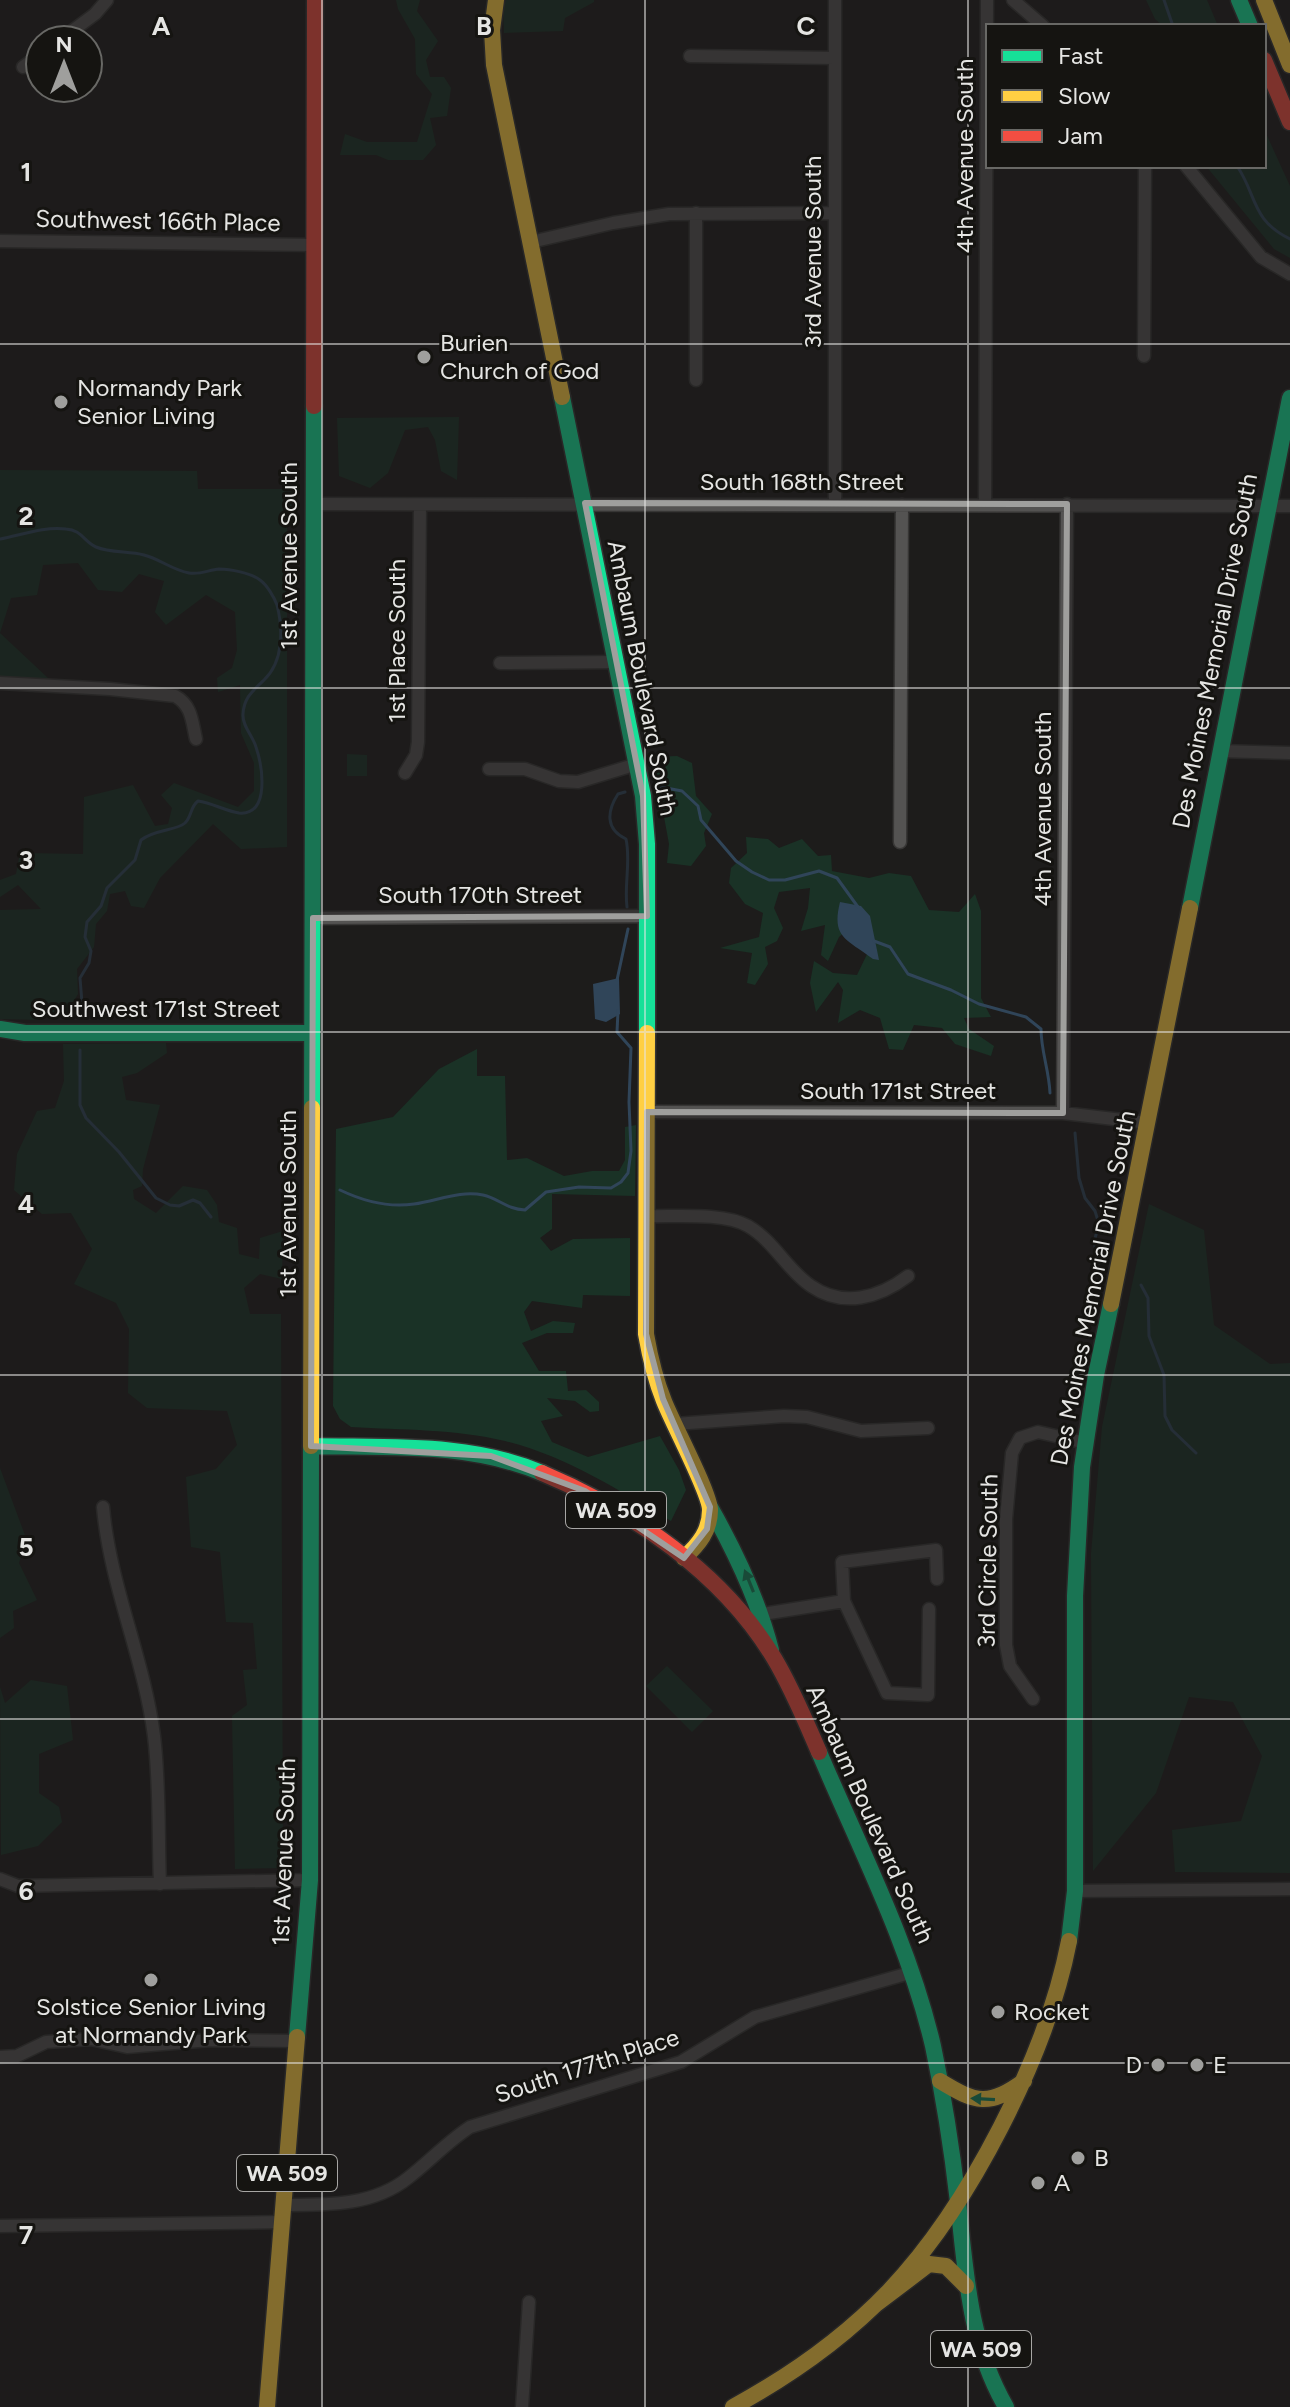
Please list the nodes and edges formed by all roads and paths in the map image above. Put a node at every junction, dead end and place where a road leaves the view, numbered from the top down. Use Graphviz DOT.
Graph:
graph roads {
  1 [pos="107,0"];
  2 [pos="315,0"];
  3 [pos="496,0"];
  4 [pos="835,0"];
  5 [pos="987,0"];
  6 [pos="1013,0"];
  7 [pos="1239,0"];
  8 [pos="1264,0"];
  9 [pos="82,24"];
  10 [pos="987,24"];
  11 [pos="1041,24"];
  12 [pos="1249,24"];
  13 [pos="690,56"];
  14 [pos="835,58"];
  15 [pos="1266,65"];
  16 [pos="1290,65"];
  17 [pos="1290,122"];
  18 [pos="986,168"];
  19 [pos="1145,168"];
  20 [pos="1188,168"];
  21 [pos="696,213"];
  22 [pos="835,213"];
  23 [pos="0,241"];
  24 [pos="531,242"];
  25 [pos="315,245"];
  26 [pos="1290,274"];
  27 [pos="1144,356"];
  28 [pos="696,380"];
  29 [pos="1290,398"];
  30 [pos="585,503"];
  31 [pos="313,504"];
  32 [pos="835,504"];
  33 [pos="985,504"];
  34 [pos="1067,504"];
  35 [pos="420,505"];
  36 [pos="902,505"];
  37 [pos="1268,505"];
  38 [pos="1290,506"];
  39 [pos="616,662"];
  40 [pos="500,663"];
  41 [pos="0,683"];
  42 [pos="196,739"];
  43 [pos="1220,751"];
  44 [pos="1290,753"];
  45 [pos="637,764"];
  46 [pos="489,769"];
  47 [pos="405,773"];
  48 [pos="900,842"];
  49 [pos="647,916"];
  50 [pos="313,918"];
  51 [pos="0,1029"];
  52 [pos="312,1033"];
  53 [pos="647,1112"];
  54 [pos="1063,1113"];
  55 [pos="1148,1123"];
  56 [pos="645,1216"];
  57 [pos="908,1276"];
  58 [pos="675,1424"];
  59 [pos="928,1428"];
  60 [pos="1086,1443"];
  61 [pos="311,1446"];
  62 [pos="103,1507"];
  63 [pos="710,1507"];
  64 [pos="684,1558"];
  65 [pos="937,1579"];
  66 [pos="844,1601"];
  67 [pos="929,1609"];
  68 [pos="763,1614"];
  69 [pos="772,1655"];
  70 [pos="1033,1699"];
  71 [pos="0,1879"];
  72 [pos="310,1880"];
  73 [pos="160,1884"];
  74 [pos="1290,1889"];
  75 [pos="1075,1891"];
  76 [pos="913,1972"];
  77 [pos="298,2041"];
  78 [pos="0,2057"];
  79 [pos="940,2081"];
  80 [pos="1024,2081"];
  81 [pos="957,2199"];
  82 [pos="284,2214"];
  83 [pos="0,2226"];
  84 [pos="966,2286"];
  85 [pos="529,2302"];
  86 [pos="875,2305"];
  87 [pos="267,2407"];
  88 [pos="522,2407"];
  89 [pos="733,2407"];
  90 [pos="1006,2407"];
  1 -- 9 [label="street"];
  2 -- 25 [label="main road, 1st Avenue South"];
  3 -- 24 [label="main road, Ambaum Boulevard South"];
  4 -- 14 [label="street, 3rd Avenue South"];
  5 -- 10 [label="street, 4th Avenue South"];
  6 -- 11 [label="street"];
  7 -- 12 [label="main road"];
  8 -- 16 [label="main road"];
  13 -- 14 [label="street"];
  14 -- 22 [label="street, 3rd Avenue South"];
  15 -- 17 [label="main road"];
  18 -- 33 [label="street, 4th Avenue South"];
  19 -- 27 [label="street"];
  20 -- 26 [label="street"];
  21 -- 22 [label="street"];
  21 -- 24 [label="street"];
  21 -- 28 [label="street"];
  22 -- 32 [label="street, 3rd Avenue South"];
  23 -- 25 [label="street, Southwest 166th Place"];
  24 -- 30 [label="main road, Ambaum Boulevard South"];
  25 -- 31 [label="main road, 1st Avenue South"];
  29 -- 37 [label="main road, Des Moines Memorial Drive South"];
  30 -- 32 [label="street, South 168th Street"];
  30 -- 35 [label="street, South 168th Street"];
  30 -- 39 [label="main road, Ambaum Boulevard South"];
  31 -- 35 [label="street, South 168th Street"];
  31 -- 50 [label="main road, 1st Avenue South"];
  32 -- 36 [label="street, South 168th Street"];
  33 -- 34 [label="street, South 168th Street"];
  33 -- 36 [label="street, South 168th Street"];
  34 -- 37 [label="street, South 168th Street"];
  34 -- 54 [label="street, 4th Avenue South"];
  35 -- 47 [label="street, 1st Place South"];
  36 -- 48 [label="street"];
  37 -- 38 [label="street, South 168th Street"];
  37 -- 43 [label="main road, Des Moines Memorial Drive South"];
  39 -- 40 [label="street"];
  39 -- 45 [label="main road, Ambaum Boulevard South"];
  41 -- 42 [label="street"];
  43 -- 44 [label="street"];
  43 -- 55 [label="main road, Des Moines Memorial Drive South"];
  45 -- 46 [label="street"];
  45 -- 49 [label="main road, Ambaum Boulevard South"];
  49 -- 50 [label="street, South 170th Street"];
  49 -- 53 [label="main road, Ambaum Boulevard South"];
  50 -- 52 [label="main road, 1st Avenue South"];
  51 -- 52 [label="main road, Southwest 171st Street"];
  52 -- 61 [label="main road, 1st Avenue South"];
  53 -- 54 [label="street, South 171st Street"];
  53 -- 56 [label="main road, Ambaum Boulevard South"];
  54 -- 55 [label="street, South 171st Street"];
  55 -- 60 [label="main road, Des Moines Memorial Drive South"];
  56 -- 57 [label="street"];
  56 -- 58 [label="main road, Ambaum Boulevard South"];
  58 -- 59 [label="street"];
  58 -- 63 [label="main road, Ambaum Boulevard South"];
  60 -- 70 [label="street, 3rd Circle South"];
  60 -- 75 [label="main road, Des Moines Memorial Drive South"];
  61 -- 64 [label="main road, WA 509"];
  61 -- 72 [label="main road, 1st Avenue South / WA 509"];
  62 -- 73 [label="street"];
  63 -- 64 [label="main road"];
  68 -- 63 [label="main road, Ambaum Boulevard South, one-way"];
  64 -- 69 [label="main road, WA 509"];
  65 -- 66 [label="street"];
  66 -- 67 [label="street"];
  66 -- 68 [label="street"];
  68 -- 69 [label="main road, Ambaum Boulevard South"];
  69 -- 76 [label="main road, Ambaum Boulevard South / WA 509"];
  71 -- 73 [label="street"];
  72 -- 73 [label="street"];
  72 -- 77 [label="main road, 1st Avenue South / WA 509"];
  74 -- 75 [label="street"];
  75 -- 80 [label="main road, Des Moines Memorial Drive South"];
  76 -- 79 [label="main road, Ambaum Boulevard South / WA 509"];
  76 -- 82 [label="street, South 177th Place"];
  77 -- 78 [label="street"];
  77 -- 82 [label="main road, 1st Avenue South / WA 509"];
  80 -- 79 [label="main road, one-way"];
  79 -- 81 [label="main road, Ambaum Boulevard South / WA 509"];
  80 -- 81 [label="main road, Des Moines Memorial Drive South"];
  81 -- 84 [label="main road, WA 509"];
  81 -- 86 [label="main road, Des Moines Memorial Drive South"];
  82 -- 83 [label="street, South 177th Place"];
  82 -- 87 [label="main road, 1st Avenue South / WA 509"];
  84 -- 86 [label="main road"];
  84 -- 90 [label="main road, WA 509"];
  85 -- 88 [label="street"];
  86 -- 89 [label="main road"];
}
